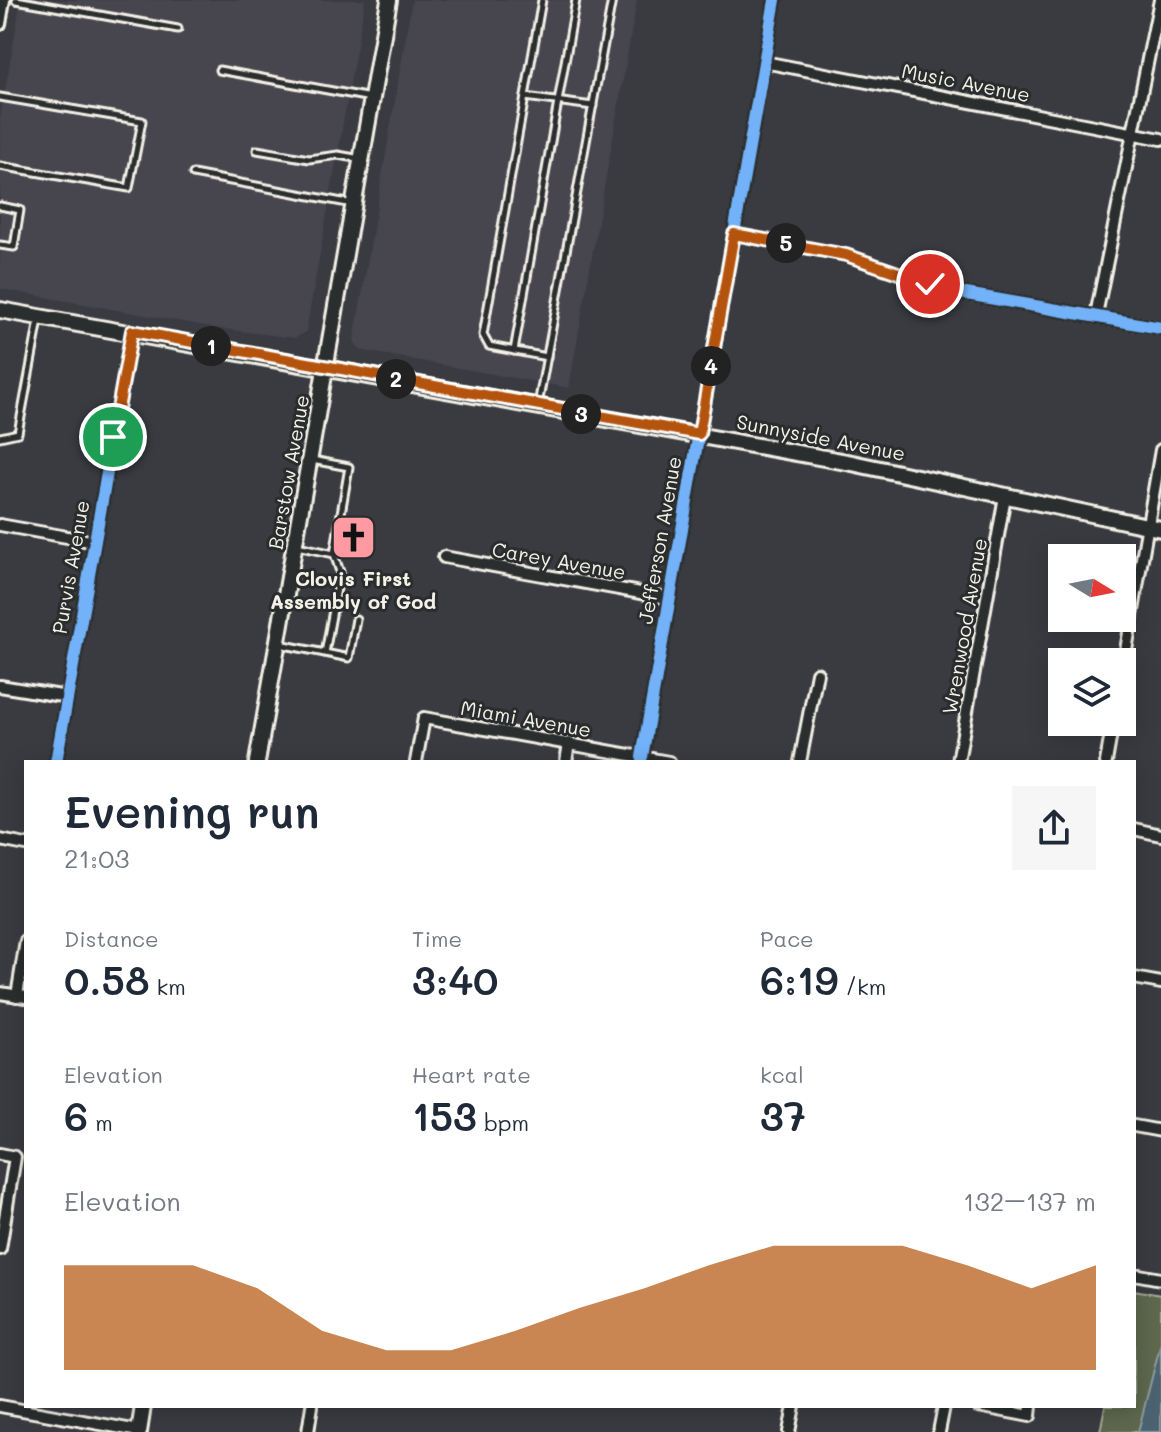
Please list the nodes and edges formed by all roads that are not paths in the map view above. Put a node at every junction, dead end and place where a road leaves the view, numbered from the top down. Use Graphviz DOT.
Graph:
graph roads {
  1 [pos="4,0"];
  2 [pos="16,0"];
  3 [pos="389,0"];
  4 [pos="542,0"];
  5 [pos="576,0"];
  6 [pos="612,0"];
  7 [pos="775,0"];
  8 [pos="1160,0"];
  9 [pos="41,2"];
  10 [pos="0,24"];
  11 [pos="178,29"];
  12 [pos="764,62"];
  13 [pos="219,70"];
  14 [pos="0,97"];
  15 [pos="525,97"];
  16 [pos="372,98"];
  17 [pos="558,102"];
  18 [pos="593,106"];
  19 [pos="1133,132"];
  20 [pos="1161,139"];
  21 [pos="257,150"];
  22 [pos="362,159"];
  23 [pos="0,166"];
  24 [pos="193,174"];
  25 [pos="354,204"];
  26 [pos="0,206"];
  27 [pos="734,234"];
  28 [pos="0,245"];
  29 [pos="0,310"];
  30 [pos="1096,315"];
  31 [pos="40,317"];
  32 [pos="1161,328"];
  33 [pos="132,331"];
  34 [pos="514,351"];
  35 [pos="547,357"];
  36 [pos="326,366"];
  37 [pos="538,406"];
  38 [pos="699,434"];
  39 [pos="0,437"];
  40 [pos="1161,450"];
  41 [pos="312,460"];
  42 [pos="1005,496"];
  43 [pos="0,525"];
  44 [pos="1155,528"];
  45 [pos="95,542"];
  46 [pos="296,546"];
  47 [pos="334,554"];
  48 [pos="444,557"];
  49 [pos="668,598"];
  50 [pos="356,619"];
  51 [pos="278,644"];
  52 [pos="1128,648"];
  53 [pos="325,653"];
  54 [pos="817,673"];
  55 [pos="0,686"];
  56 [pos="67,697"];
  57 [pos="1111,736"];
  58 [pos="569,743"];
  59 [pos="642,757"];
  60 [pos="56,760"];
  61 [pos="257,760"];
  62 [pos="416,760"];
  63 [pos="566,760"];
  64 [pos="658,760"];
  65 [pos="800,760"];
  66 [pos="958,760"];
  67 [pos="1106,760"];
  68 [pos="1136,829"];
  69 [pos="1161,835"];
  70 [pos="0,840"];
  71 [pos="24,845"];
  72 [pos="24,963"];
  73 [pos="1136,978"];
  74 [pos="1161,983"];
  75 [pos="0,993"];
  76 [pos="21,996"];
  77 [pos="1136,1126"];
  78 [pos="1161,1131"];
  79 [pos="0,1154"];
  80 [pos="0,1249"];
  81 [pos="1136,1274"];
  82 [pos="1161,1279"];
  83 [pos="0,1406"];
  84 [pos="143,1408"];
  85 [pos="312,1408"];
  86 [pos="794,1408"];
  87 [pos="944,1408"];
  88 [pos="999,1408"];
  89 [pos="1030,1411"];
  90 [pos="139,1431"];
  91 [pos="308,1432"];
  92 [pos="789,1432"];
  93 [pos="939,1432"];
  1 -- 10 [label="street"];
  2 -- 9 [label="lane"];
  3 -- 16 [label="main road, Barstow Avenue"];
  4 -- 15 [label="lane"];
  5 -- 17 [label="lane"];
  6 -- 18 [label="lane"];
  7 -- 12 [label="street, Jefferson Avenue"];
  8 -- 19 [label="street"];
  9 -- 11 [label="lane"];
  12 -- 19 [label="street, Music Avenue"];
  12 -- 27 [label="street, Jefferson Avenue"];
  13 -- 16 [label="lane"];
  14 -- 23 [label="lane"];
  15 -- 17 [label="lane"];
  15 -- 34 [label="lane"];
  16 -- 22 [label="main road, Barstow Avenue"];
  17 -- 18 [label="lane"];
  17 -- 34 [label="lane"];
  18 -- 35 [label="lane"];
  19 -- 20 [label="street, Music Avenue"];
  19 -- 30 [label="street"];
  21 -- 22 [label="lane"];
  22 -- 25 [label="main road, Barstow Avenue"];
  24 -- 25 [label="lane"];
  25 -- 36 [label="main road, Barstow Avenue"];
  26 -- 28 [label="lane"];
  27 -- 30 [label="street"];
  27 -- 38 [label="street, Jefferson Avenue"];
  29 -- 31 [label="main road, Sunnyside Avenue"];
  30 -- 32 [label="street"];
  31 -- 33 [label="main road, Sunnyside Avenue"];
  31 -- 39 [label="lane"];
  33 -- 36 [label="main road, Sunnyside Avenue"];
  33 -- 45 [label="street, Purvis Avenue"];
  34 -- 35 [label="lane"];
  35 -- 37 [label="lane"];
  36 -- 37 [label="main road, Sunnyside Avenue"];
  36 -- 41 [label="main road, Barstow Avenue"];
  37 -- 38 [label="main road, Sunnyside Avenue"];
  38 -- 42 [label="main road, Sunnyside Avenue"];
  38 -- 49 [label="street, Jefferson Avenue"];
  40 -- 44 [label="street"];
  41 -- 46 [label="main road, Barstow Avenue"];
  41 -- 47 [label="lane"];
  42 -- 44 [label="main road, Sunnyside Avenue"];
  42 -- 66 [label="street, Wrenwood Avenue"];
  43 -- 45 [label="street"];
  44 -- 52 [label="street"];
  45 -- 56 [label="street, Purvis Avenue"];
  46 -- 47 [label="lane"];
  46 -- 51 [label="main road, Barstow Avenue"];
  47 -- 53 [label="lane"];
  48 -- 49 [label="street, Carey Avenue"];
  49 -- 59 [label="street, Jefferson Avenue"];
  50 -- 53 [label="lane"];
  51 -- 53 [label="lane"];
  51 -- 61 [label="main road, Barstow Avenue"];
  54 -- 65 [label="street"];
  55 -- 56 [label="street"];
  56 -- 60 [label="street, Purvis Avenue"];
  57 -- 67 [label="street"];
  58 -- 59 [label="street, Miami Avenue"];
  58 -- 62 [label="street, Miami Avenue"];
  58 -- 63 [label="street"];
  59 -- 64 [label="street, Miami Avenue"];
  68 -- 69 [label="street"];
  70 -- 71 [label="street"];
  72 -- 76 [label="street"];
  73 -- 74 [label="street"];
  75 -- 76 [label="street"];
  77 -- 78 [label="street"];
  79 -- 80 [label="street"];
  81 -- 82 [label="street"];
  83 -- 90 [label="street"];
  84 -- 90 [label="main road"];
  85 -- 91 [label="street"];
  86 -- 92 [label="street"];
  87 -- 93 [label="street"];
  88 -- 89 [label="street"];
}
